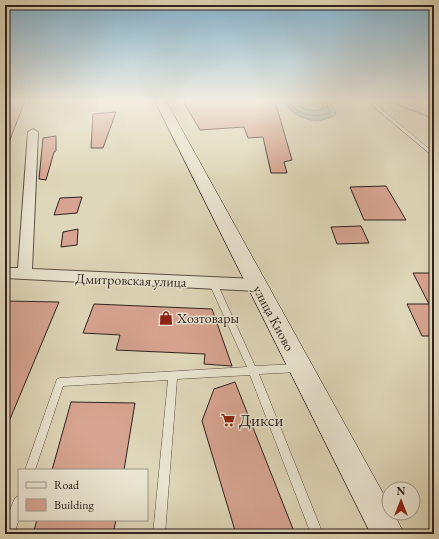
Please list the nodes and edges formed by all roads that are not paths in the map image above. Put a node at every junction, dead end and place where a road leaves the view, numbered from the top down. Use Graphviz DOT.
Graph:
graph roads {
  1 [pos="173,126"];
  2 [pos="399,126"];
  3 [pos="33,132"];
  4 [pos="434,156"];
  5 [pos="5,273"];
  6 [pos="25,275"];
  7 [pos="213,283"];
  8 [pos="257,285"];
  9 [pos="301,368"];
  10 [pos="253,371"];
  11 [pos="173,376"];
  12 [pos="30,469"];
  13 [pos="18,505"];
  14 [pos="8,534"];
  15 [pos="159,534"];
  16 [pos="317,534"];
  17 [pos="388,534"];
  1 -- 8 [label="main road, улица Киово"];
  2 -- 4 [label="lane"];
  3 -- 6 [label="street"];
  5 -- 6 [label="street, Дмитровская улица"];
  6 -- 7 [label="street, Дмитровская улица"];
  7 -- 8 [label="street, Дмитровская улица"];
  7 -- 10 [label="lane"];
  8 -- 9 [label="main road, улица Киово"];
  9 -- 10 [label="lane"];
  9 -- 17 [label="main road, улица Киово"];
  10 -- 11 [label="lane"];
  10 -- 16 [label="lane"];
  11 -- 12 [label="lane"];
  11 -- 15 [label="lane"];
  13 -- 14 [label="lane"];
}
